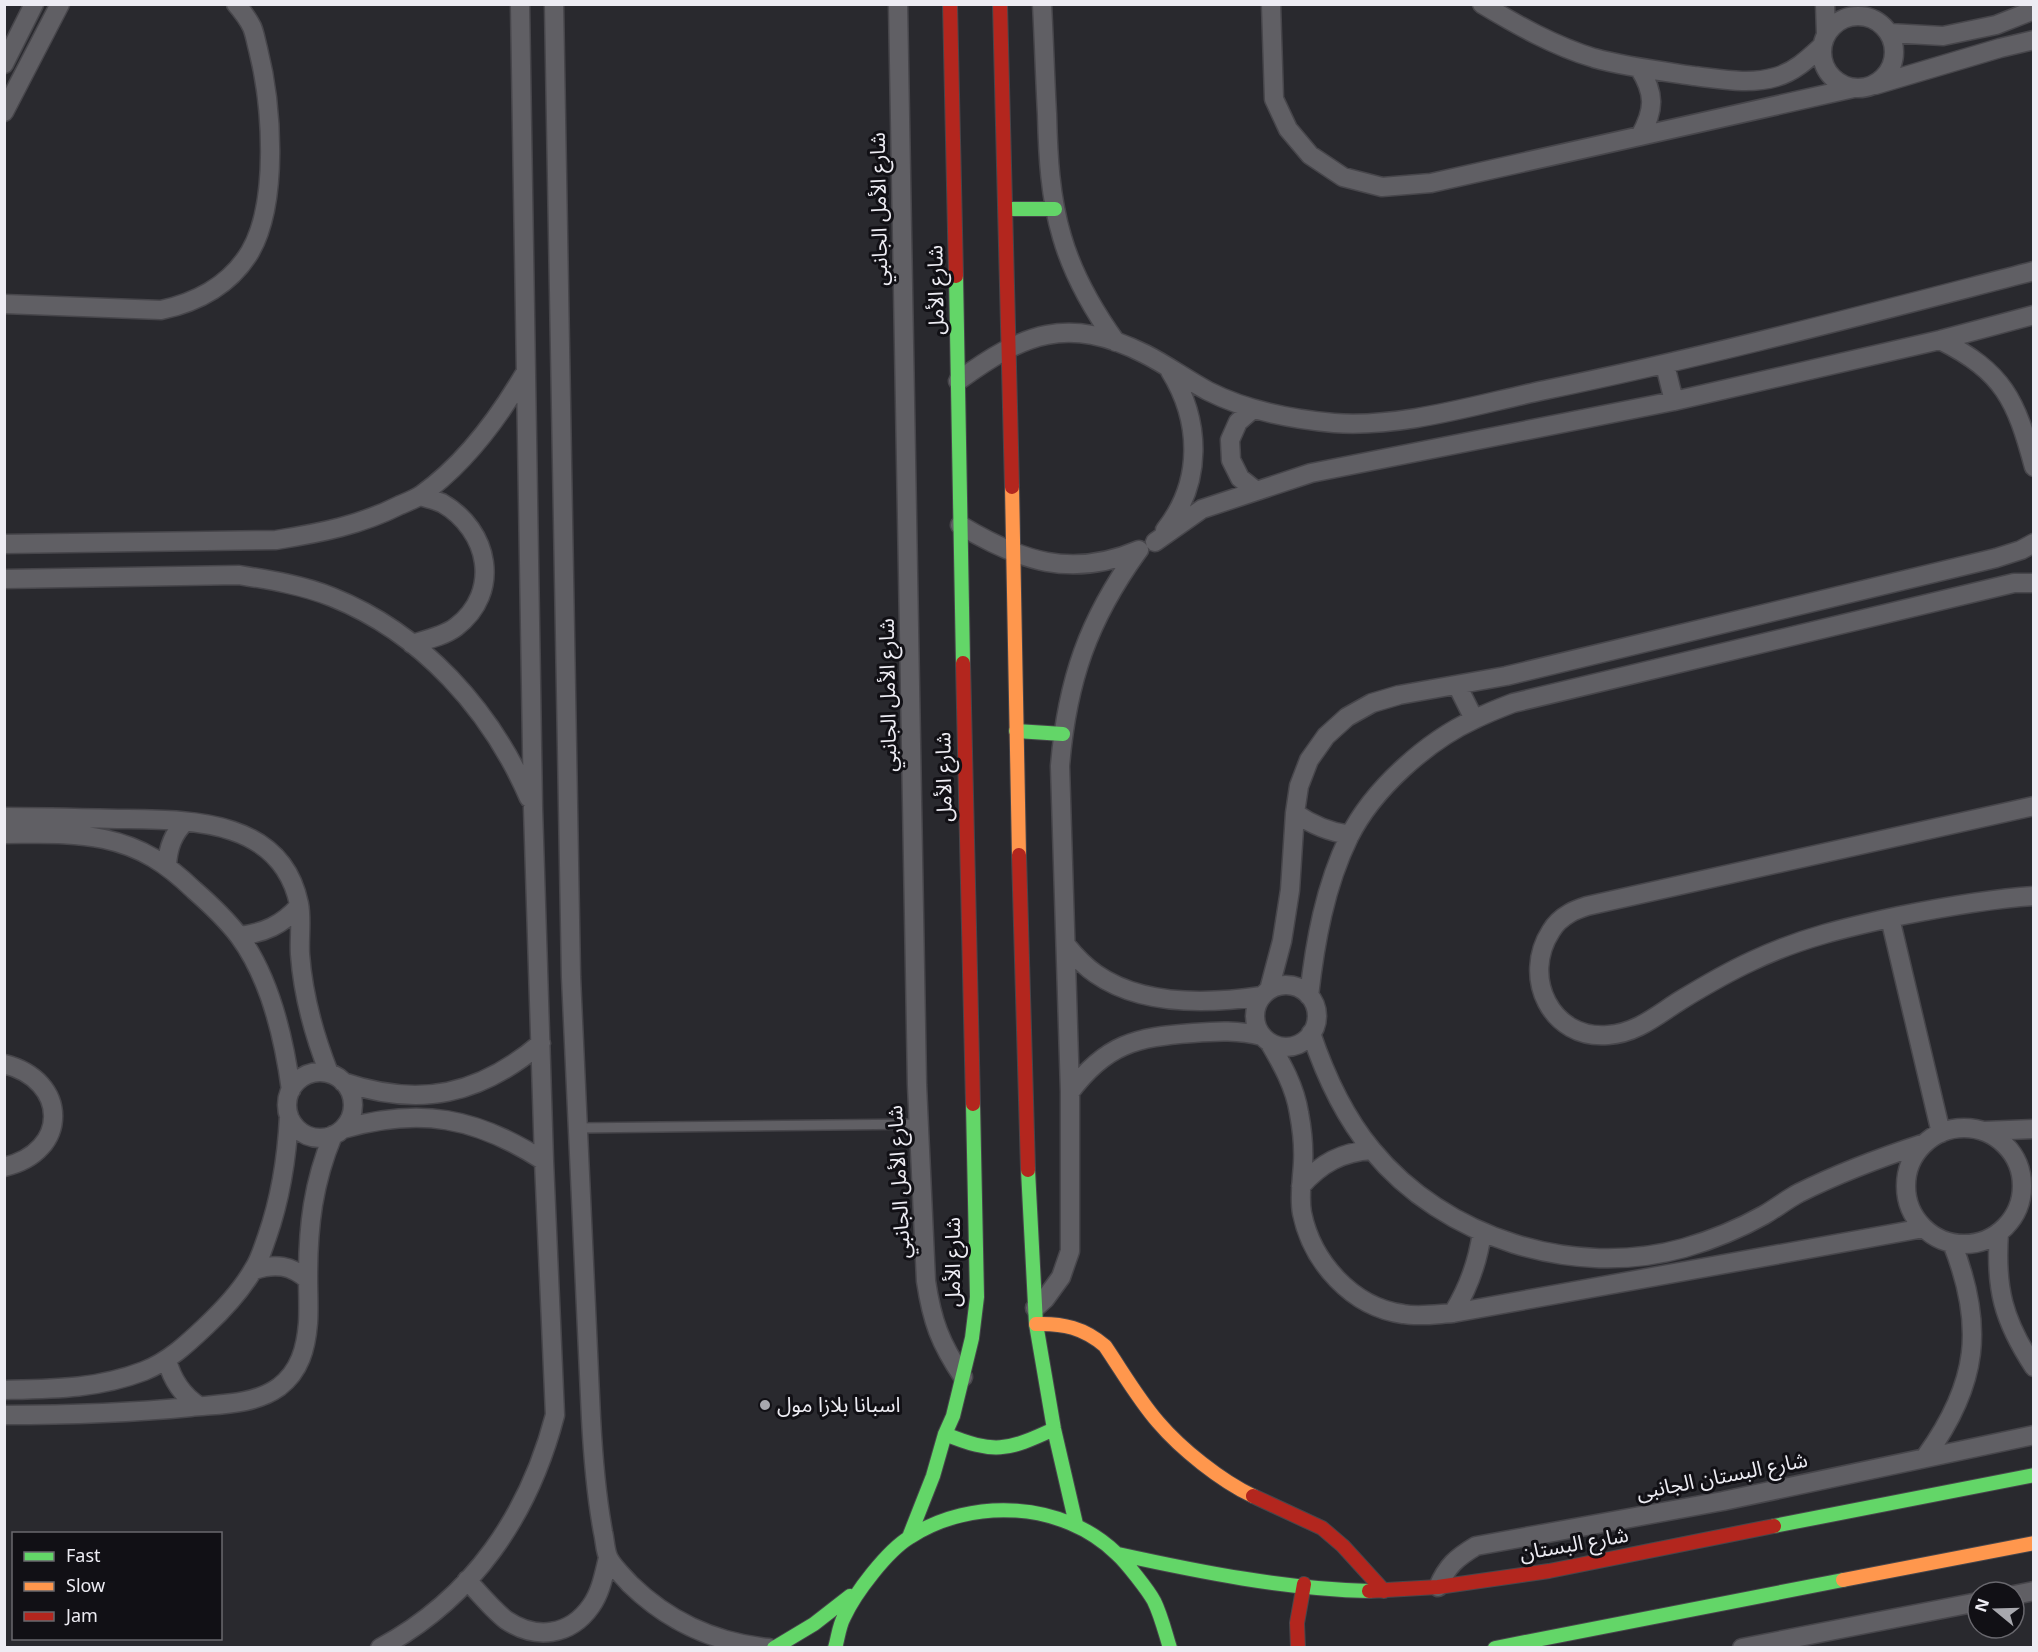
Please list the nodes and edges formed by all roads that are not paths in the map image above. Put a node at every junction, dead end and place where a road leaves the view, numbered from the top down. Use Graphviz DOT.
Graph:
graph roads {
  1 [pos="34,4"];
  2 [pos="60,4"];
  3 [pos="236,4"];
  4 [pos="520,4"];
  5 [pos="554,4"];
  6 [pos="898,4"];
  7 [pos="950,4"];
  8 [pos="1000,4"];
  9 [pos="1042,4"];
  10 [pos="1271,4"];
  11 [pos="1482,4"];
  12 [pos="1825,4"];
  13 [pos="2034,10"];
  14 [pos="1870,12"];
  15 [pos="1889,33"];
  16 [pos="1824,40"];
  17 [pos="2034,40"];
  18 [pos="4,64"];
  19 [pos="1639,68"];
  20 [pos="1861,87"];
  21 [pos="4,112"];
  22 [pos="1640,136"];
  23 [pos="523,161"];
  24 [pos="556,161"];
  25 [pos="1055,208"];
  26 [pos="1006,209"];
  27 [pos="2034,271"];
  28 [pos="4,304"];
  29 [pos="2034,315"];
  30 [pos="1940,340"];
  31 [pos="1116,342"];
  32 [pos="1010,346"];
  33 [pos="1665,365"];
  34 [pos="1168,367"];
  35 [pos="526,372"];
  36 [pos="958,381"];
  37 [pos="1674,401"];
  38 [pos="1253,409"];
  39 [pos="2034,467"];
  40 [pos="1255,490"];
  41 [pos="420,496"];
  42 [pos="960,525"];
  43 [pos="1155,542"];
  44 [pos="2034,543"];
  45 [pos="4,544"];
  46 [pos="1138,551"];
  47 [pos="1014,553"];
  48 [pos="4,579"];
  49 [pos="2034,583"];
  50 [pos="412,644"];
  51 [pos="1457,685"];
  52 [pos="1474,719"];
  53 [pos="1016,731"];
  54 [pos="1063,734"];
  55 [pos="2034,806"];
  56 [pos="533,808"];
  57 [pos="1295,813"];
  58 [pos="4,817"];
  59 [pos="185,822"];
  60 [pos="4,834"];
  61 [pos="1350,835"];
  62 [pos="166,865"];
  63 [pos="2034,896"];
  64 [pos="299,906"];
  65 [pos="1890,918"];
  66 [pos="239,936"];
  67 [pos="1066,945"];
  68 [pos="1265,993"];
  69 [pos="1310,996"];
  70 [pos="1311,1033"];
  71 [pos="1265,1039"];
  72 [pos="541,1043"];
  73 [pos="4,1064"];
  74 [pos="336,1077"];
  75 [pos="291,1090"];
  76 [pos="1070,1092"];
  77 [pos="289,1116"];
  78 [pos="919,1124"];
  79 [pos="578,1128"];
  80 [pos="2034,1129"];
  81 [pos="1984,1131"];
  82 [pos="338,1132"];
  83 [pos="1941,1133"];
  84 [pos="1925,1143"];
  85 [pos="1372,1150"];
  86 [pos="544,1161"];
  87 [pos="4,1167"];
  88 [pos="1301,1186"];
  89 [pos="2026,1203"];
  90 [pos="1924,1228"];
  91 [pos="1482,1232"];
  92 [pos="1999,1232"];
  93 [pos="1952,1243"];
  94 [pos="254,1270"];
  95 [pos="308,1280"];
  96 [pos="1453,1313"];
  97 [pos="1036,1316"];
  98 [pos="167,1360"];
  99 [pos="2034,1367"];
  100 [pos="963,1377"];
  101 [pos="4,1390"];
  102 [pos="199,1406"];
  103 [pos="4,1415"];
  104 [pos="1054,1429"];
  105 [pos="945,1434"];
  106 [pos="2034,1435"];
  107 [pos="1926,1456"];
  108 [pos="2034,1475"];
  109 [pos="1076,1524"];
  110 [pos="909,1537"];
  111 [pos="2034,1543"];
  112 [pos="1118,1554"];
  113 [pos="609,1558"];
  114 [pos="879,1564"];
  115 [pos="467,1580"];
  116 [pos="1304,1584"];
  117 [pos="1438,1587"];
  118 [pos="1384,1591"];
  119 [pos="1966,1604"];
  120 [pos="380,1647"];
  121 [pos="769,1647"];
  122 [pos="774,1647"];
  123 [pos="835,1647"];
  124 [pos="1170,1647"];
  125 [pos="1298,1647"];
  126 [pos="1495,1647"];
  127 [pos="1744,1647"];
  128 [pos="1752,1647"];
  1 -- 18 [label="street"];
  2 -- 21 [label="street"];
  3 -- 28 [label="street"];
  4 -- 23 [label="street"];
  5 -- 24 [label="street"];
  6 -- 78 [label="street, شارع الأمل الجانبي"];
  7 -- 36 [label="main road, شارع الأمل"];
  8 -- 26 [label="main road"];
  9 -- 25 [label="street"];
  10 -- 22 [label="street"];
  11 -- 19 [label="street"];
  12 -- 16 [label="street"];
  13 -- 15 [label="street"];
  14 -- 15 [label="street"];
  14 -- 16 [label="street"];
  15 -- 20 [label="street"];
  16 -- 19 [label="street"];
  16 -- 20 [label="street"];
  17 -- 20 [label="street"];
  19 -- 22 [label="street"];
  20 -- 22 [label="street"];
  23 -- 24 [label="street"];
  23 -- 35 [label="street"];
  24 -- 79 [label="street"];
  25 -- 26 [label="main road"];
  25 -- 31 [label="street"];
  26 -- 32 [label="main road"];
  27 -- 33 [label="street"];
  29 -- 30 [label="street"];
  30 -- 37 [label="street"];
  30 -- 39 [label="street"];
  31 -- 32 [label="street"];
  31 -- 34 [label="street"];
  32 -- 36 [label="street"];
  32 -- 47 [label="main road"];
  33 -- 37 [label="street"];
  33 -- 38 [label="street"];
  34 -- 38 [label="street"];
  34 -- 43 [label="street"];
  35 -- 41 [label="street"];
  35 -- 56 [label="street"];
  36 -- 42 [label="main road, شارع الأمل"];
  37 -- 40 [label="street"];
  38 -- 40 [label="street"];
  40 -- 43 [label="street"];
  41 -- 45 [label="street"];
  41 -- 50 [label="street"];
  42 -- 47 [label="street"];
  42 -- 100 [label="main road, شارع الأمل"];
  43 -- 46 [label="street"];
  44 -- 51 [label="street"];
  46 -- 47 [label="street"];
  46 -- 54 [label="street"];
  47 -- 53 [label="main road"];
  48 -- 50 [label="street"];
  49 -- 52 [label="street"];
  50 -- 56 [label="street"];
  51 -- 52 [label="street"];
  51 -- 57 [label="street"];
  52 -- 61 [label="street"];
  53 -- 54 [label="main road"];
  53 -- 97 [label="main road"];
  54 -- 67 [label="street"];
  55 -- 65 [label="street"];
  56 -- 72 [label="street"];
  57 -- 61 [label="street"];
  57 -- 68 [label="street"];
  58 -- 59 [label="street"];
  59 -- 62 [label="street"];
  59 -- 64 [label="street"];
  60 -- 62 [label="street"];
  61 -- 69 [label="street"];
  62 -- 66 [label="street"];
  63 -- 65 [label="street"];
  64 -- 66 [label="street"];
  64 -- 74 [label="street"];
  65 -- 83 [label="street"];
  66 -- 75 [label="street"];
  67 -- 68 [label="street"];
  67 -- 76 [label="street"];
  68 -- 69 [label="street"];
  68 -- 71 [label="street"];
  69 -- 70 [label="street"];
  70 -- 71 [label="street"];
  70 -- 85 [label="street"];
  71 -- 76 [label="street"];
  71 -- 88 [label="street"];
  72 -- 74 [label="street"];
  72 -- 86 [label="street"];
  73 -- 87 [label="street"];
  74 -- 75 [label="street"];
  74 -- 82 [label="street"];
  75 -- 77 [label="street"];
  76 -- 97 [label="street"];
  77 -- 82 [label="street"];
  77 -- 94 [label="street"];
  78 -- 79 [label="lane"];
  78 -- 100 [label="street, شارع الأمل الجانبي"];
  79 -- 113 [label="street"];
  80 -- 81 [label="street"];
  81 -- 83 [label="street"];
  81 -- 89 [label="street"];
  82 -- 86 [label="street"];
  82 -- 95 [label="street"];
  83 -- 84 [label="street"];
  84 -- 90 [label="street"];
  84 -- 91 [label="street"];
  85 -- 88 [label="street"];
  85 -- 91 [label="street"];
  86 -- 115 [label="street"];
  88 -- 96 [label="street"];
  89 -- 92 [label="street"];
  90 -- 93 [label="street"];
  90 -- 96 [label="street"];
  91 -- 96 [label="street"];
  92 -- 93 [label="street"];
  92 -- 99 [label="street"];
  93 -- 107 [label="street"];
  94 -- 95 [label="street"];
  94 -- 98 [label="street"];
  95 -- 102 [label="street"];
  97 -- 104 [label="main road"];
  97 -- 118 [label="main road"];
  98 -- 101 [label="street"];
  98 -- 102 [label="street"];
  100 -- 105 [label="main road, شارع الأمل"];
  102 -- 103 [label="street"];
  104 -- 105 [label="main road"];
  104 -- 109 [label="main road"];
  105 -- 110 [label="main road, شارع الأمل"];
  106 -- 107 [label="street, شارع البستان الجانبى"];
  107 -- 117 [label="street, شارع البستان الجانبى"];
  108 -- 117 [label="main road, شارع البستان"];
  109 -- 110 [label="main road"];
  109 -- 112 [label="main road"];
  110 -- 114 [label="main road"];
  111 -- 126 [label="main road"];
  112 -- 116 [label="main road, شارع البستان"];
  112 -- 124 [label="main road"];
  113 -- 115 [label="street"];
  113 -- 121 [label="street"];
  114 -- 122 [label="main road"];
  114 -- 123 [label="main road"];
  115 -- 120 [label="street"];
  116 -- 118 [label="main road, شارع البستان"];
  116 -- 125 [label="main road"];
  117 -- 118 [label="main road, شارع البستان"];
  119 -- 127 [label="street"];
  127 -- 128 [label="street"];
}
